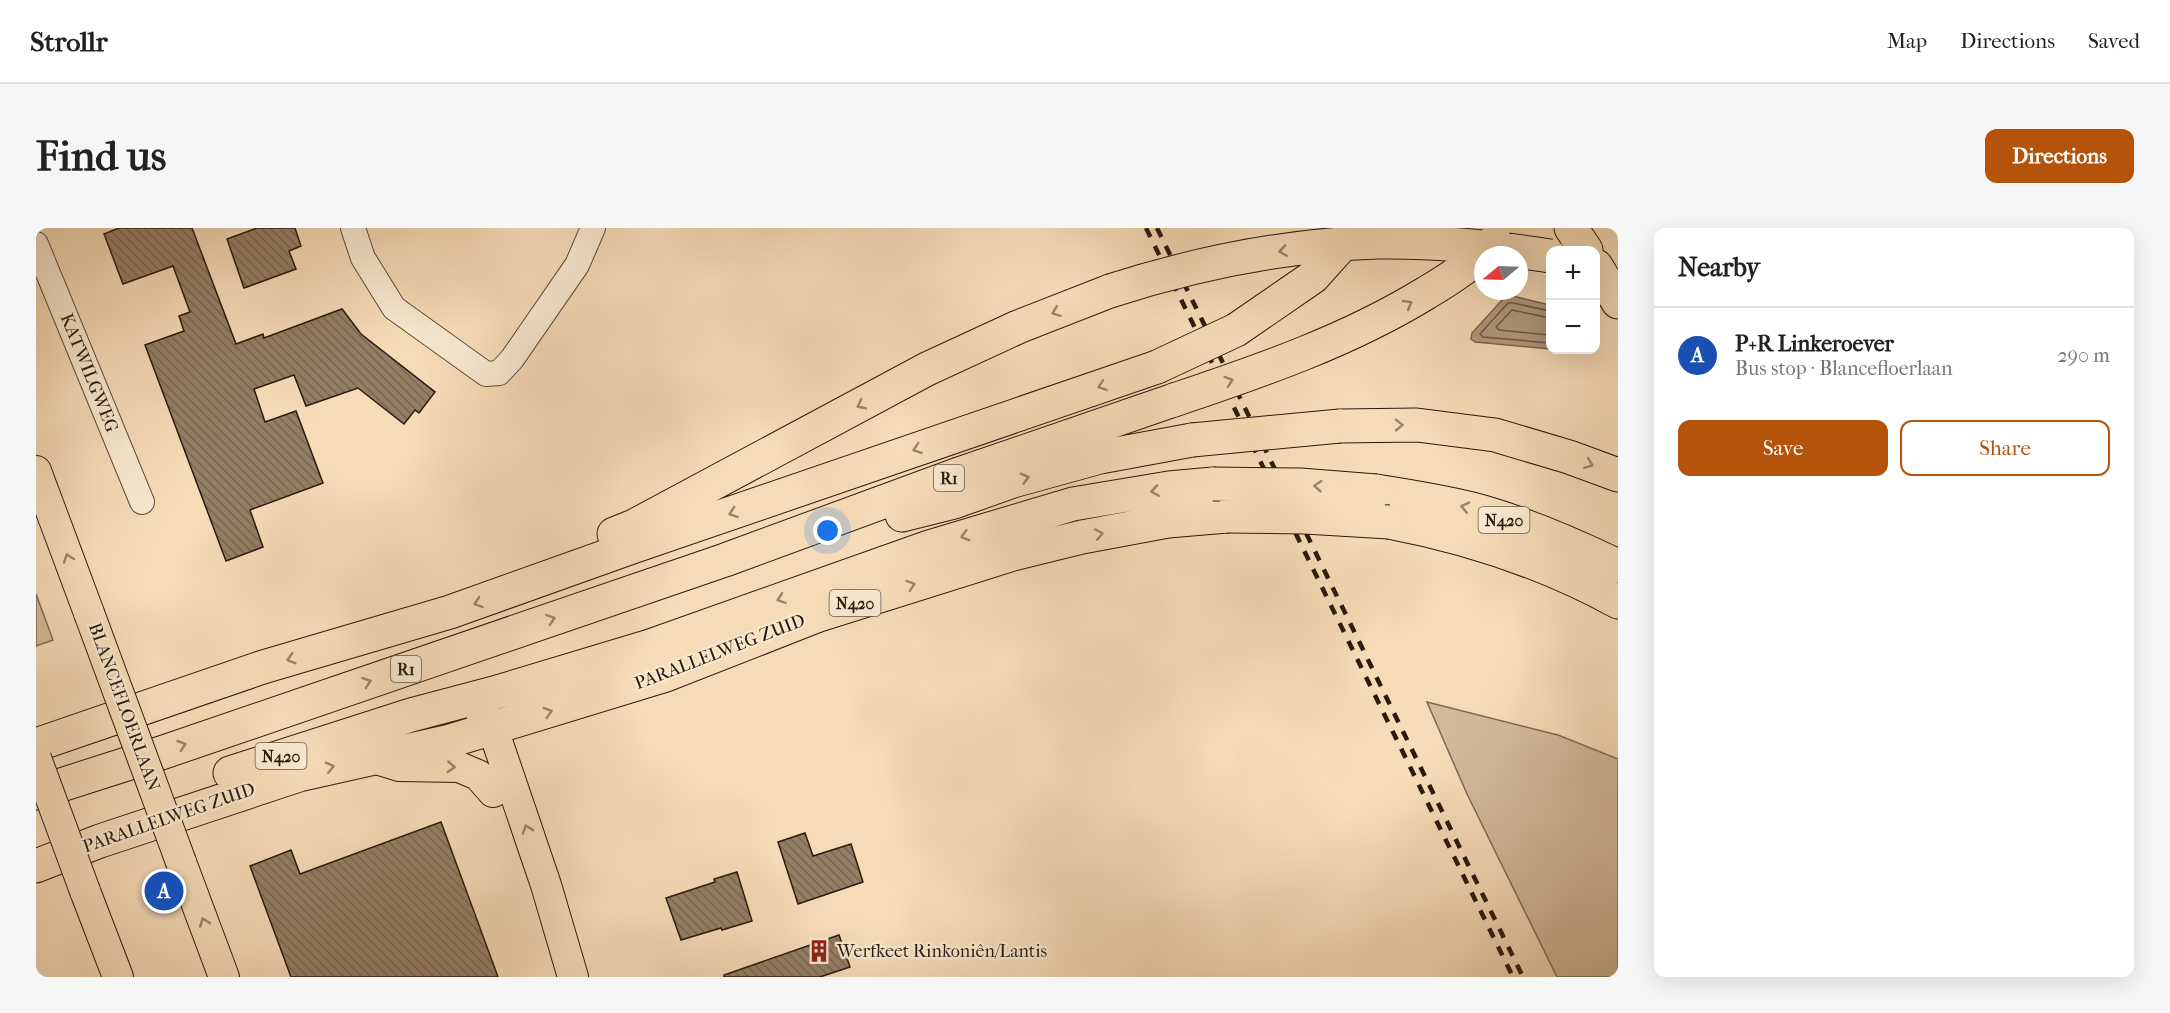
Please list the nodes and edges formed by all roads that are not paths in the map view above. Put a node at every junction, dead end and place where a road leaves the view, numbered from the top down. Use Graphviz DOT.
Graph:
graph roads {
  1 [pos="352,228"];
  2 [pos="593,228"];
  3 [pos="1358,228"];
  4 [pos="1508,228"];
  5 [pos="1571,228"];
  6 [pos="36,244"];
  7 [pos="1583,246"];
  8 [pos="1546,255"];
  9 [pos="1600,266"];
  10 [pos="1618,268"];
  11 [pos="1600,272"];
  12 [pos="1618,302"];
  13 [pos="36,471"];
  14 [pos="1618,475"];
  15 [pos="142,502"];
  16 [pos="1579,548"];
  17 [pos="1618,551"];
  18 [pos="725,560"];
  19 [pos="1529,561"];
  20 [pos="1618,566"];
  21 [pos="533,583"];
  22 [pos="1618,589"];
  23 [pos="1618,602"];
  24 [pos="471,699"];
  25 [pos="483,732"];
  26 [pos="36,746"];
  27 [pos="36,758"];
  28 [pos="373,758"];
  29 [pos="493,792"];
  30 [pos="36,793"];
  31 [pos="36,842"];
  32 [pos="36,866"];
  33 [pos="118,977"];
  34 [pos="224,977"];
  35 [pos="557,977"];
  36 [pos="573,977"];
  1 -- 2 [label="street"];
  3 -- 21 [label="highway, R1, one-way, bridge"];
  18 -- 4 [label="highway, R1, one-way, bridge"];
  5 -- 7 [label="highway"];
  6 -- 15 [label="street, KATWILGWEG"];
  8 -- 21 [label="highway, one-way, bridge"];
  9 -- 10 [label="highway"];
  11 -- 12 [label="highway"];
  34 -- 13 [label="main road, BLANCEFLOERLAAN, one-way, bridge"];
  18 -- 14 [label="highway, one-way, bridge"];
  16 -- 17 [label="highway"];
  16 -- 20 [label="highway, PARALLELWEG ZUID / N420"];
  16 -- 24 [label="highway, PARALLELWEG ZUID / N420, one-way, bridge"];
  30 -- 18 [label="highway, R1, one-way"];
  19 -- 22 [label="highway"];
  19 -- 23 [label="highway, PARALLELWEG ZUID / N420"];
  25 -- 19 [label="highway, PARALLELWEG ZUID / N420, one-way, bridge"];
  21 -- 26 [label="highway, R1, one-way"];
  24 -- 25 [label="main road"];
  24 -- 31 [label="highway, N420"];
  25 -- 28 [label="highway, PARALLELWEG ZUID / N420"];
  25 -- 29 [label="main road"];
  36 -- 25 [label="main road, one-way"];
  27 -- 33 [label="main road, bridge"];
  28 -- 29 [label="main road, one-way"];
  32 -- 28 [label="highway, PARALLELWEG ZUID / N420, one-way"];
  29 -- 35 [label="main road"];
}
